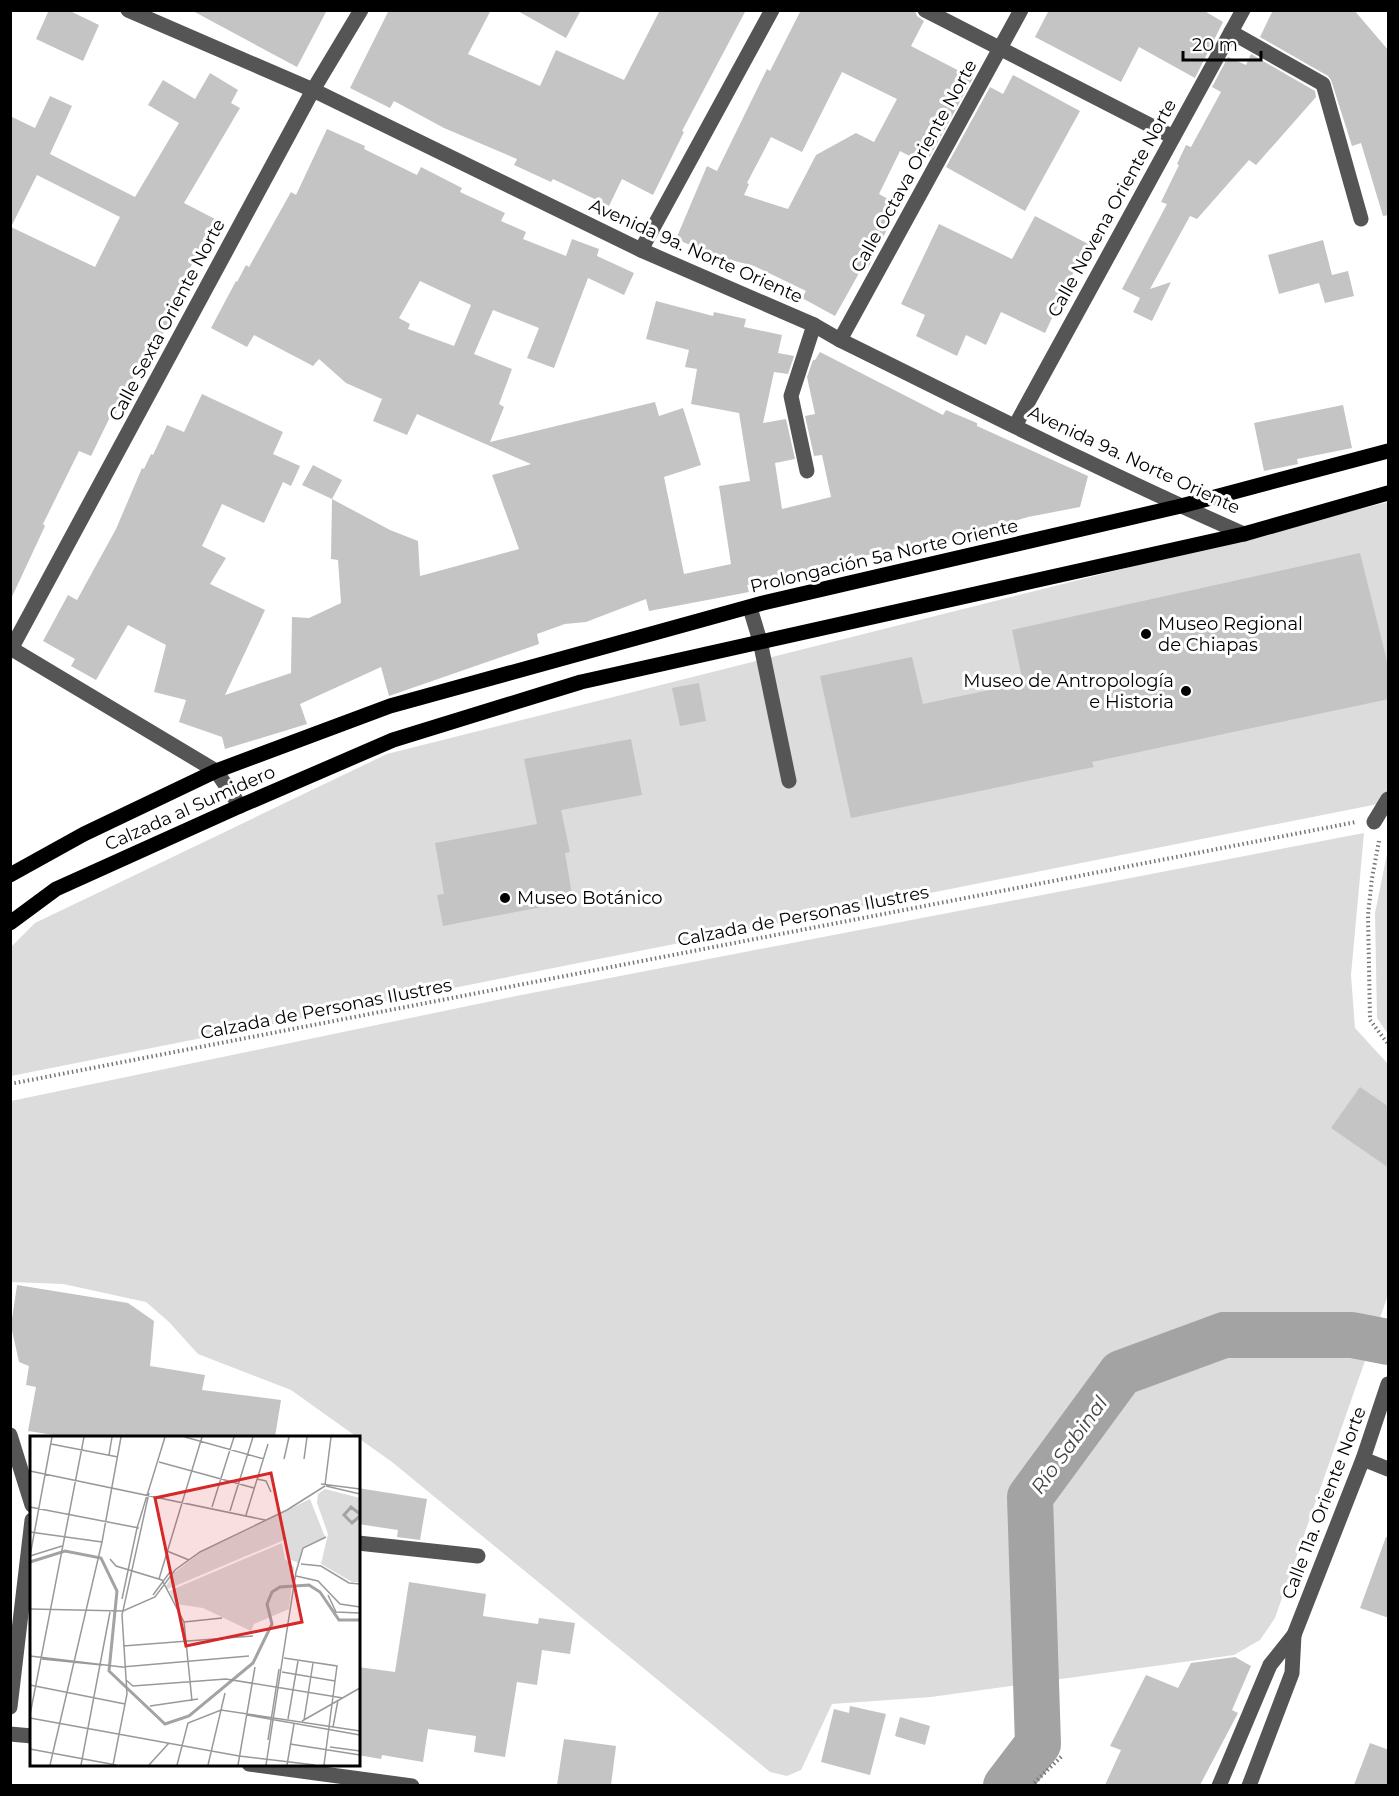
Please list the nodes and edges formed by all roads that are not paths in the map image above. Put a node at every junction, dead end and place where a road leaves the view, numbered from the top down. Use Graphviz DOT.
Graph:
graph roads {
  1 [pos="128,10"];
  2 [pos="361,10"];
  3 [pos="772,10"];
  4 [pos="925,10"];
  5 [pos="1021,10"];
  6 [pos="1243,10"];
  7 [pos="1231,32"];
  8 [pos="1001,48"];
  9 [pos="313,90"];
  10 [pos="1173,136"];
  11 [pos="1361,219"];
  12 [pos="640,250"];
  13 [pos="814,325"];
  14 [pos="840,340"];
  15 [pos="1015,426"];
  16 [pos="1389,451"];
  17 [pos="807,471"];
  18 [pos="1389,493"];
  19 [pos="1181,506"];
  20 [pos="1244,534"];
  21 [pos="750,608"];
  22 [pos="760,641"];
  23 [pos="11,650"];
  24 [pos="390,706"];
  25 [pos="216,771"];
  26 [pos="789,782"];
  27 [pos="1389,798"];
  28 [pos="240,806"];
  29 [pos="1374,822"];
  30 [pos="10,875"];
  31 [pos="10,923"];
  32 [pos="1389,1384"];
  33 [pos="10,1435"];
  34 [pos="1363,1459"];
  35 [pos="1389,1470"];
  36 [pos="30,1500"];
  37 [pos="30,1537"];
  38 [pos="360,1543"];
  39 [pos="478,1556"];
  40 [pos="1294,1635"];
  41 [pos="10,1707"];
  42 [pos="10,1734"];
  43 [pos="30,1736"];
  44 [pos="265,1766"];
  45 [pos="412,1785"];
  46 [pos="1219,1785"];
  47 [pos="1249,1785"];
  1 -- 9 [label="street, Avenida 9a. Norte Oriente"];
  2 -- 9 [label="street, Calle Sexta Oriente Norte"];
  3 -- 12 [label="street"];
  4 -- 8 [label="street"];
  5 -- 8 [label="street, Calle Octava Oriente Norte"];
  6 -- 7 [label="street, Calle Novena Oriente Norte"];
  7 -- 10 [label="street, Calle Novena Oriente Norte"];
  7 -- 11 [label="street"];
  8 -- 10 [label="street"];
  8 -- 14 [label="street, Calle Octava Oriente Norte"];
  9 -- 12 [label="street, Avenida 9a. Norte Oriente"];
  9 -- 23 [label="street, Calle Sexta Oriente Norte"];
  10 -- 15 [label="street, Calle Novena Oriente Norte"];
  12 -- 13 [label="street, Avenida 9a. Norte Oriente"];
  13 -- 14 [label="street, Avenida 9a. Norte Oriente"];
  13 -- 17 [label="street"];
  14 -- 15 [label="street, Avenida 9a. Norte Oriente"];
  15 -- 19 [label="street, Avenida 9a. Norte Oriente"];
  16 -- 19 [label="main road, Prolongación 5a Norte Oriente"];
  18 -- 20 [label="main road"];
  19 -- 20 [label="street, Avenida 9a. Norte Oriente"];
  19 -- 21 [label="main road, Prolongación 5a Norte Oriente"];
  20 -- 22 [label="main road"];
  21 -- 22 [label="street"];
  21 -- 24 [label="main road, Prolongación 5a Norte Oriente"];
  22 -- 26 [label="street"];
  22 -- 28 [label="main road, Calzada al Sumidero"];
  23 -- 25 [label="street"];
  24 -- 25 [label="main road, Calzada al Sumidero"];
  25 -- 28 [label="street"];
  25 -- 30 [label="main road, Calzada al Sumidero"];
  27 -- 29 [label="street"];
  28 -- 31 [label="main road, Calzada al Sumidero"];
  32 -- 34 [label="street, Calle 11a. Oriente Norte"];
  33 -- 36 [label="street"];
  34 -- 35 [label="street"];
  34 -- 40 [label="street, Calle 11a. Oriente Norte"];
  37 -- 41 [label="street"];
  38 -- 39 [label="street"];
  40 -- 46 [label="street, Calle 11a. Oriente Norte"];
  40 -- 47 [label="street, Calle 11a. Oriente Norte"];
  42 -- 43 [label="street"];
  44 -- 45 [label="street"];
}
